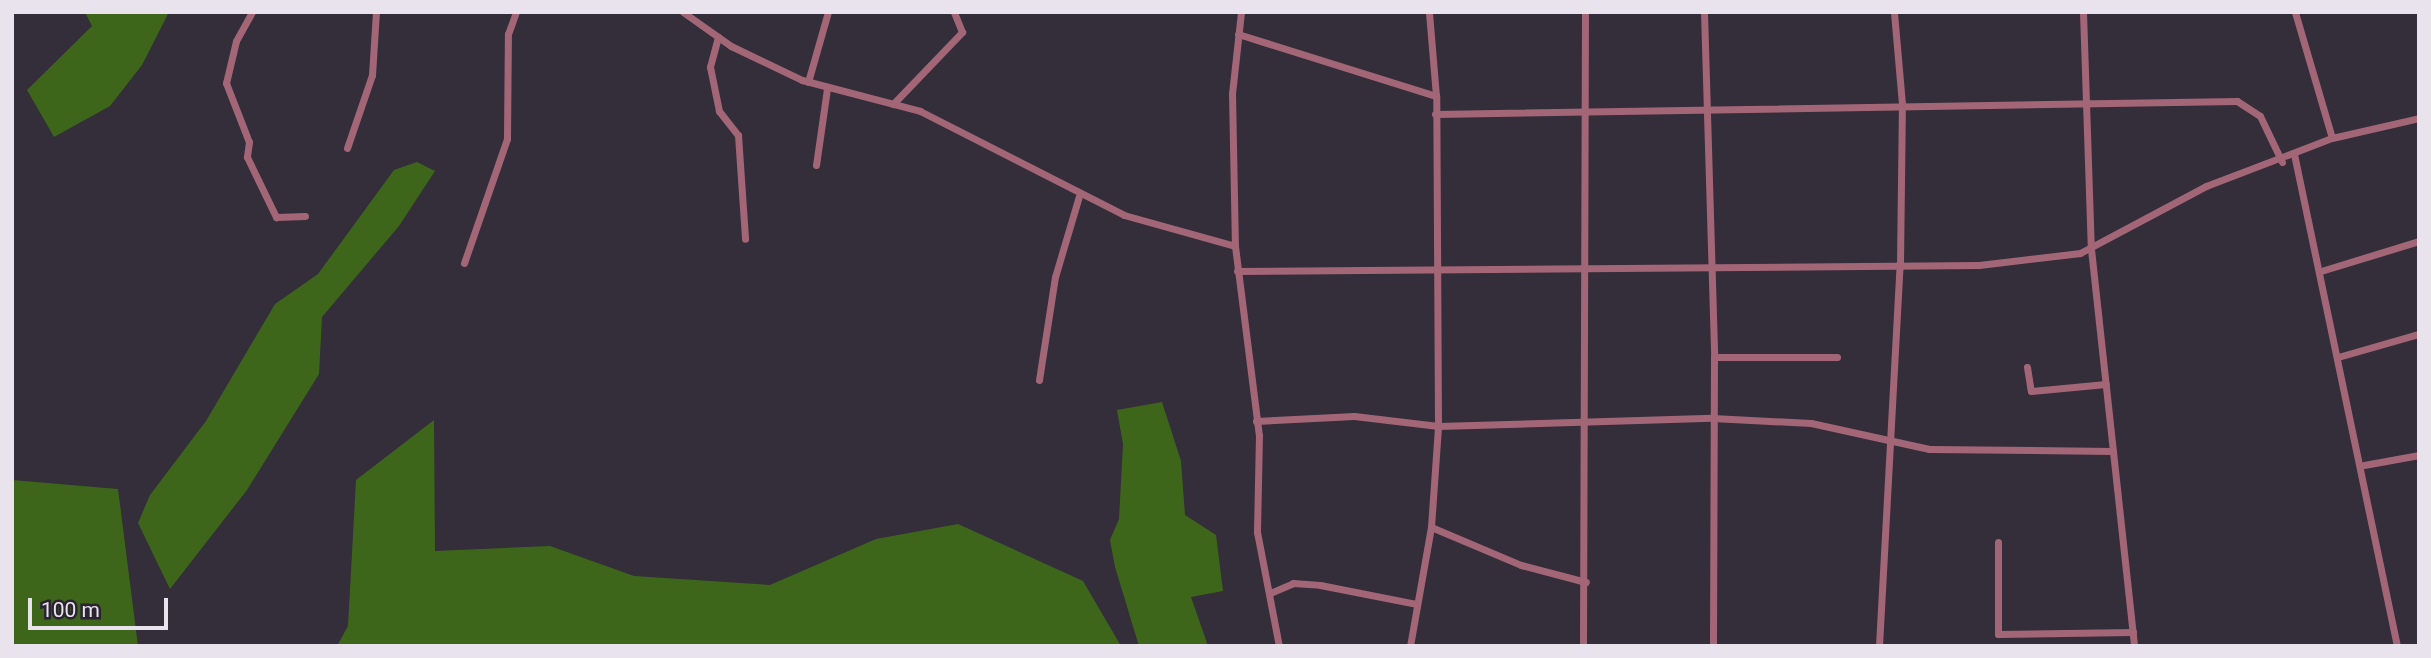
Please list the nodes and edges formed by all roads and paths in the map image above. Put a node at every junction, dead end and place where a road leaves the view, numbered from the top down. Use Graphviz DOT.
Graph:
graph roads {
  1 [pos="252,12"];
  2 [pos="376,12"];
  3 [pos="516,12"];
  4 [pos="683,12"];
  5 [pos="828,12"];
  6 [pos="954,12"];
  7 [pos="1241,12"];
  8 [pos="1429,12"];
  9 [pos="1585,12"];
  10 [pos="1704,12"];
  11 [pos="1894,12"];
  12 [pos="2083,12"];
  13 [pos="2295,12"];
  14 [pos="1238,34"];
  15 [pos="718,37"];
  16 [pos="808,82"];
  17 [pos="827,89"];
  18 [pos="1436,96"];
  19 [pos="893,104"];
  20 [pos="1902,104"];
  21 [pos="2085,107"];
  22 [pos="1590,110"];
  23 [pos="1710,112"];
  24 [pos="1435,114"];
  25 [pos="2419,118"];
  26 [pos="2332,138"];
  27 [pos="347,148"];
  28 [pos="2294,154"];
  29 [pos="2282,162"];
  30 [pos="816,165"];
  31 [pos="1079,195"];
  32 [pos="306,216"];
  33 [pos="745,239"];
  34 [pos="2419,241"];
  35 [pos="1235,246"];
  36 [pos="2091,249"];
  37 [pos="1712,262"];
  38 [pos="464,263"];
  39 [pos="1900,263"];
  40 [pos="1432,268"];
  41 [pos="1588,270"];
  42 [pos="1237,271"];
  43 [pos="2321,271"];
  44 [pos="2419,334"];
  45 [pos="2338,356"];
  46 [pos="1714,357"];
  47 [pos="1836,357"];
  48 [pos="2027,367"];
  49 [pos="1039,380"];
  50 [pos="2106,384"];
  51 [pos="1588,418"];
  52 [pos="1712,418"];
  53 [pos="1256,421"];
  54 [pos="1438,426"];
  55 [pos="1888,437"];
  56 [pos="2113,451"];
  57 [pos="2419,455"];
  58 [pos="2364,464"];
  59 [pos="1431,527"];
  60 [pos="1998,542"];
  61 [pos="1586,582"];
  62 [pos="1270,593"];
  63 [pos="1417,604"];
  64 [pos="2133,632"];
  65 [pos="1279,646"];
  66 [pos="1409,646"];
  67 [pos="1583,646"];
  68 [pos="1713,646"];
  69 [pos="1879,646"];
  70 [pos="2134,646"];
  71 [pos="2397,646"];
  1 -- 32 [label="street"];
  2 -- 27 [label="street"];
  3 -- 38 [label="street"];
  4 -- 15 [label="street"];
  5 -- 16 [label="street"];
  6 -- 19 [label="street"];
  7 -- 14 [label="street"];
  8 -- 18 [label="street"];
  9 -- 22 [label="street"];
  10 -- 23 [label="street"];
  11 -- 20 [label="street"];
  12 -- 21 [label="street"];
  13 -- 26 [label="street"];
  14 -- 18 [label="street"];
  14 -- 35 [label="street"];
  15 -- 16 [label="street"];
  15 -- 33 [label="street"];
  16 -- 17 [label="street"];
  17 -- 19 [label="street"];
  17 -- 30 [label="street"];
  18 -- 24 [label="street"];
  19 -- 31 [label="street"];
  20 -- 21 [label="street"];
  20 -- 23 [label="street"];
  20 -- 39 [label="street"];
  21 -- 29 [label="street"];
  21 -- 36 [label="street"];
  22 -- 23 [label="street"];
  22 -- 24 [label="street"];
  22 -- 41 [label="street"];
  23 -- 37 [label="street"];
  24 -- 40 [label="street"];
  25 -- 26 [label="street"];
  26 -- 28 [label="street"];
  28 -- 29 [label="street"];
  28 -- 43 [label="street"];
  29 -- 36 [label="street"];
  31 -- 35 [label="street"];
  31 -- 49 [label="street"];
  34 -- 43 [label="street"];
  35 -- 42 [label="street"];
  36 -- 39 [label="street"];
  36 -- 50 [label="street"];
  37 -- 39 [label="street"];
  37 -- 41 [label="street"];
  37 -- 46 [label="street"];
  39 -- 55 [label="street"];
  40 -- 41 [label="street"];
  40 -- 42 [label="street"];
  40 -- 54 [label="street"];
  41 -- 51 [label="street"];
  42 -- 53 [label="street"];
  43 -- 45 [label="street"];
  44 -- 45 [label="street"];
  45 -- 58 [label="street"];
  46 -- 47 [label="street"];
  46 -- 52 [label="street"];
  48 -- 50 [label="street"];
  50 -- 56 [label="street"];
  51 -- 52 [label="street"];
  51 -- 54 [label="street"];
  51 -- 61 [label="street"];
  52 -- 55 [label="street"];
  52 -- 68 [label="street"];
  53 -- 54 [label="street"];
  53 -- 62 [label="street"];
  54 -- 59 [label="street"];
  55 -- 56 [label="street"];
  55 -- 69 [label="street"];
  56 -- 64 [label="street"];
  57 -- 58 [label="street"];
  58 -- 71 [label="street"];
  59 -- 61 [label="street"];
  59 -- 63 [label="street"];
  60 -- 64 [label="street"];
  61 -- 67 [label="street"];
  62 -- 63 [label="street"];
  62 -- 65 [label="street"];
  63 -- 66 [label="street"];
  64 -- 70 [label="street"];
}
